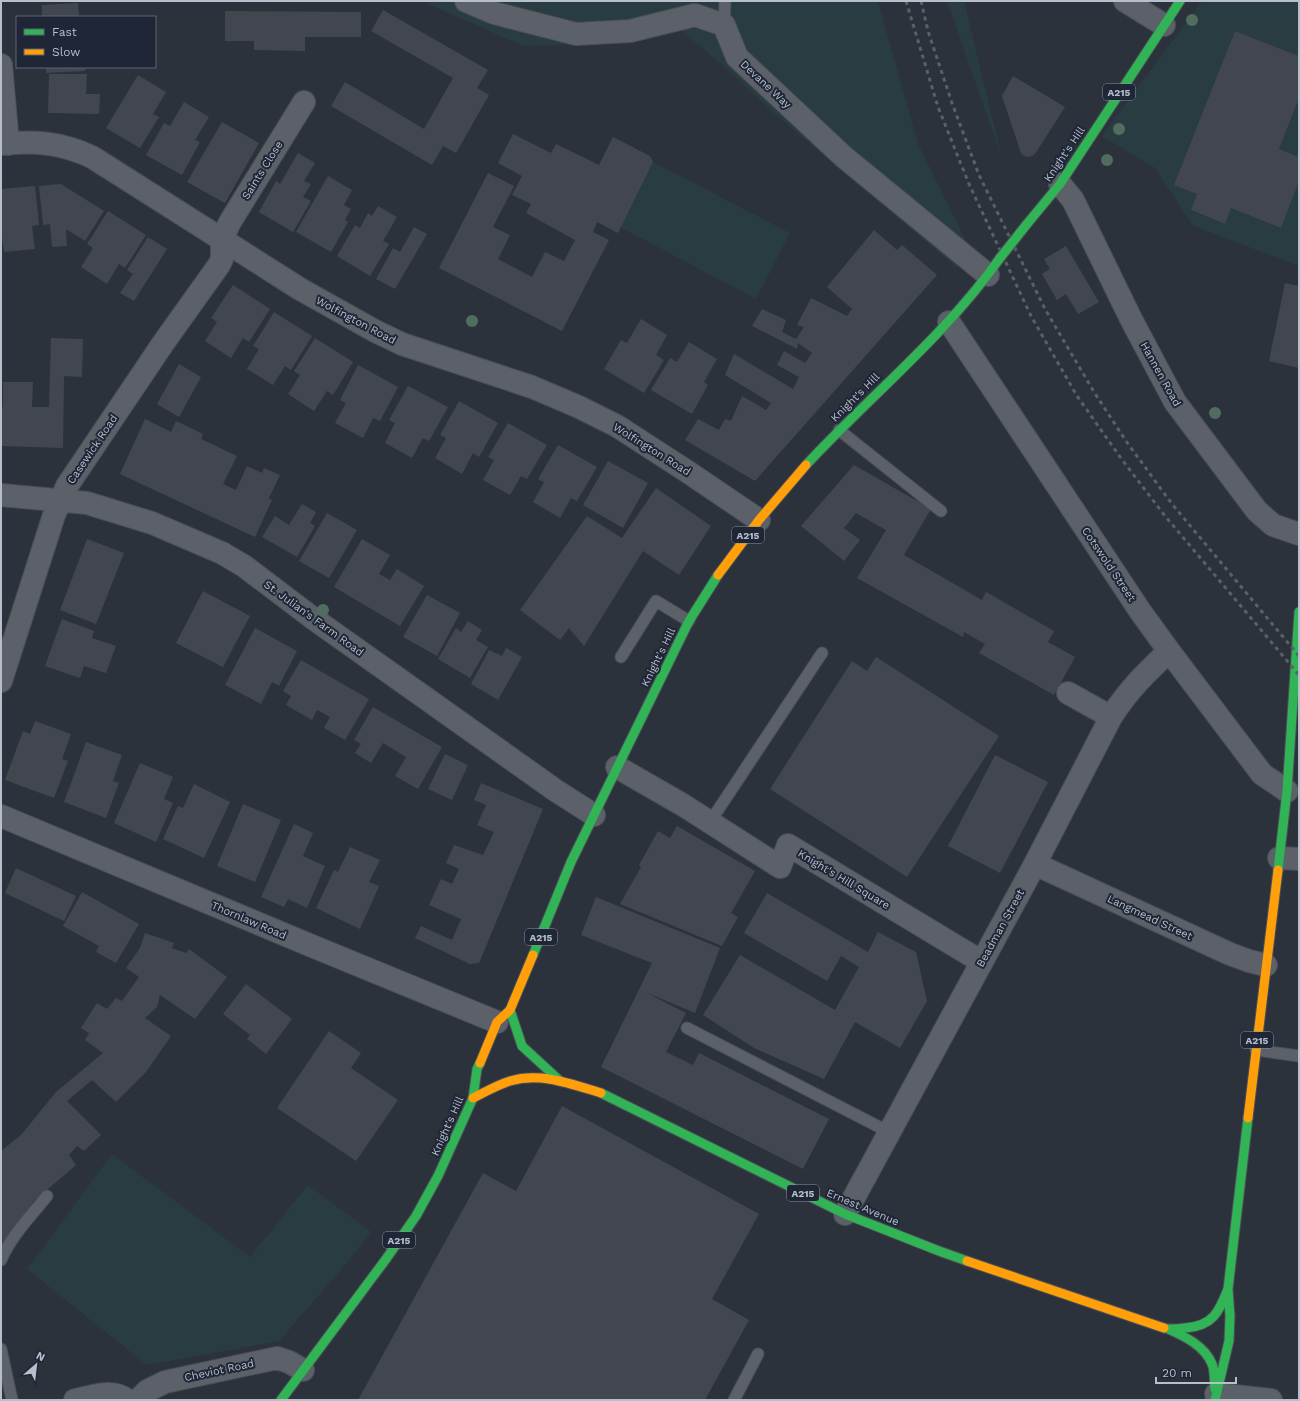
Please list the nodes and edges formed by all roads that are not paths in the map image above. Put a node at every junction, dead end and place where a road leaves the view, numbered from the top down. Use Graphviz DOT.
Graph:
graph roads {
  1 [pos="466,1"];
  2 [pos="725,1"];
  3 [pos="1125,1"];
  4 [pos="1180,1"];
  5 [pos="724,25"];
  6 [pos="1164,25"];
  7 [pos="1,66"];
  8 [pos="304,102"];
  9 [pos="4,144"];
  10 [pos="1060,184"];
  11 [pos="222,240"];
  12 [pos="994,268"];
  13 [pos="949,322"];
  14 [pos="839,430"];
  15 [pos="1,495"];
  16 [pos="60,500"];
  17 [pos="941,512"];
  18 [pos="759,520"];
  19 [pos="1299,534"];
  20 [pos="1299,612"];
  21 [pos="689,621"];
  22 [pos="1169,651"];
  23 [pos="822,653"];
  24 [pos="621,657"];
  25 [pos="1,681"];
  26 [pos="1068,693"];
  27 [pos="1111,717"];
  28 [pos="617,768"];
  29 [pos="1287,791"];
  30 [pos="594,815"];
  31 [pos="1,816"];
  32 [pos="710,822"];
  33 [pos="1289,858"];
  34 [pos="1035,864"];
  35 [pos="982,962"];
  36 [pos="1266,965"];
  37 [pos="504,1016"];
  38 [pos="687,1028"];
  39 [pos="1256,1050"];
  40 [pos="1299,1056"];
  41 [pos="559,1080"];
  42 [pos="473,1098"];
  43 [pos="889,1132"];
  44 [pos="47,1196"];
  45 [pos="845,1214"];
  46 [pos="1,1260"];
  47 [pos="1228,1289"];
  48 [pos="1168,1329"];
  49 [pos="1,1349"];
  50 [pos="758,1354"];
  51 [pos="303,1370"];
  52 [pos="1216,1397"];
  53 [pos="285,1398"];
  54 [pos="12,1400"];
  55 [pos="75,1400"];
  56 [pos="128,1400"];
  57 [pos="138,1400"];
  58 [pos="734,1400"];
  59 [pos="1270,1400"];
  1 -- 5 [label="street"];
  2 -- 5 [label="lane"];
  3 -- 6 [label="street"];
  4 -- 6 [label="main road, Knight's Hill / A215"];
  5 -- 12 [label="street, Devane Way"];
  6 -- 10 [label="main road, Knight's Hill / A215"];
  7 -- 9 [label="street"];
  8 -- 11 [label="street, Saints Close"];
  9 -- 11 [label="street, Wolfington Road"];
  10 -- 12 [label="main road, Knight's Hill / A215, bridge"];
  10 -- 19 [label="street, Hannen Road"];
  11 -- 16 [label="street, Casewick Road"];
  11 -- 18 [label="street, Wolfington Road"];
  12 -- 13 [label="main road, Knight's Hill / A215"];
  13 -- 14 [label="main road, Knight's Hill / A215"];
  13 -- 22 [label="street, Cotswold Street"];
  14 -- 17 [label="lane"];
  14 -- 18 [label="main road, Knight's Hill / A215"];
  15 -- 16 [label="street, St. Julian's Farm Road"];
  16 -- 25 [label="street, Casewick Road"];
  16 -- 30 [label="street, St. Julian's Farm Road"];
  18 -- 21 [label="main road, Knight's Hill / A215"];
  20 -- 29 [label="main road, A215"];
  21 -- 24 [label="lane"];
  21 -- 28 [label="main road, Knight's Hill / A215"];
  22 -- 27 [label="street, Beadman Street"];
  22 -- 29 [label="street, Cotswold Street"];
  23 -- 32 [label="lane"];
  26 -- 27 [label="street"];
  27 -- 34 [label="street, Beadman Street"];
  28 -- 30 [label="main road, Knight's Hill / A215"];
  28 -- 32 [label="street, Knight's Hill Square"];
  29 -- 33 [label="main road, A215"];
  30 -- 37 [label="main road, Knight's Hill / A215"];
  31 -- 37 [label="street, Thornlaw Road"];
  32 -- 35 [label="street, Knight's Hill Square"];
  33 -- 36 [label="main road, A215"];
  34 -- 35 [label="street, Beadman Street"];
  34 -- 36 [label="street, Langmead Street"];
  35 -- 43 [label="street, Beadman Street"];
  36 -- 39 [label="main road, A215"];
  37 -- 41 [label="main road, Ernest Avenue / A215"];
  37 -- 42 [label="main road, Knight's Hill / A215"];
  38 -- 43 [label="lane"];
  39 -- 40 [label="lane"];
  39 -- 47 [label="main road, A215"];
  41 -- 42 [label="main road, Ernest Avenue / A215"];
  41 -- 45 [label="main road, Ernest Avenue / A215"];
  42 -- 51 [label="main road, Knight's Hill / A215"];
  43 -- 45 [label="street, Beadman Street"];
  44 -- 46 [label="lane"];
  45 -- 48 [label="main road, Ernest Avenue / A215"];
  47 -- 48 [label="main road, A215"];
  47 -- 52 [label="main road"];
  48 -- 52 [label="main road"];
  49 -- 54 [label="lane"];
  50 -- 58 [label="lane"];
  51 -- 53 [label="main road, Knight's Hill / A215"];
  51 -- 57 [label="street, Cheviot Road"];
  52 -- 59 [label="street"];
  55 -- 56 [label="street"];
}
